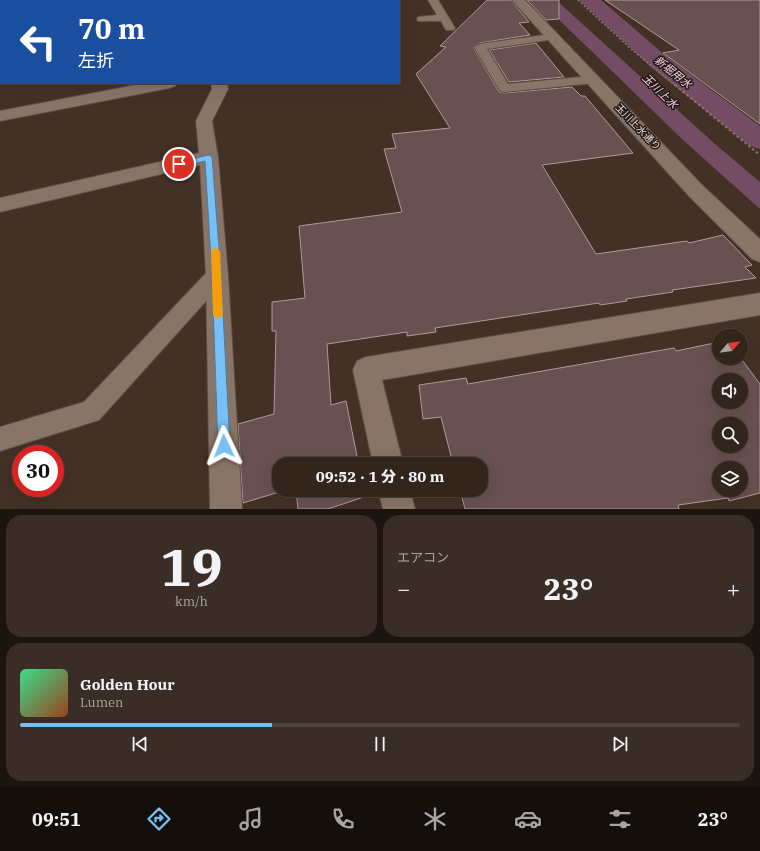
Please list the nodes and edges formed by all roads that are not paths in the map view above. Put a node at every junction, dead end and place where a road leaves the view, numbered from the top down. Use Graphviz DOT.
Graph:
graph roads {
  1 [pos="433,0"];
  2 [pos="518,0"];
  3 [pos="444,18"];
  4 [pos="422,20"];
  5 [pos="450,28"];
  6 [pos="552,37"];
  7 [pos="591,80"];
  8 [pos="165,84"];
  9 [pos="219,84"];
  10 [pos="0,116"];
  11 [pos="209,157"];
  12 [pos="0,205"];
  13 [pos="760,253"];
  14 [pos="217,275"];
  15 [pos="760,304"];
  16 [pos="0,439"];
  17 [pos="386,457"];
  18 [pos="396,497"];
  19 [pos="226,509"];
  20 [pos="399,509"];
  1 -- 3 [label="lane"];
  2 -- 6 [label="street, 玉川上水通り"];
  3 -- 4 [label="lane"];
  3 -- 5 [label="lane"];
  6 -- 7 [label="street, 玉川上水通り"];
  6 -- 7 [label="lane"];
  7 -- 13 [label="street, 玉川上水通り"];
  8 -- 10 [label="street"];
  9 -- 11 [label="street"];
  11 -- 12 [label="street"];
  11 -- 14 [label="street"];
  14 -- 16 [label="lane"];
  14 -- 19 [label="street"];
  15 -- 17 [label="street"];
  18 -- 20 [label="street"];
}
